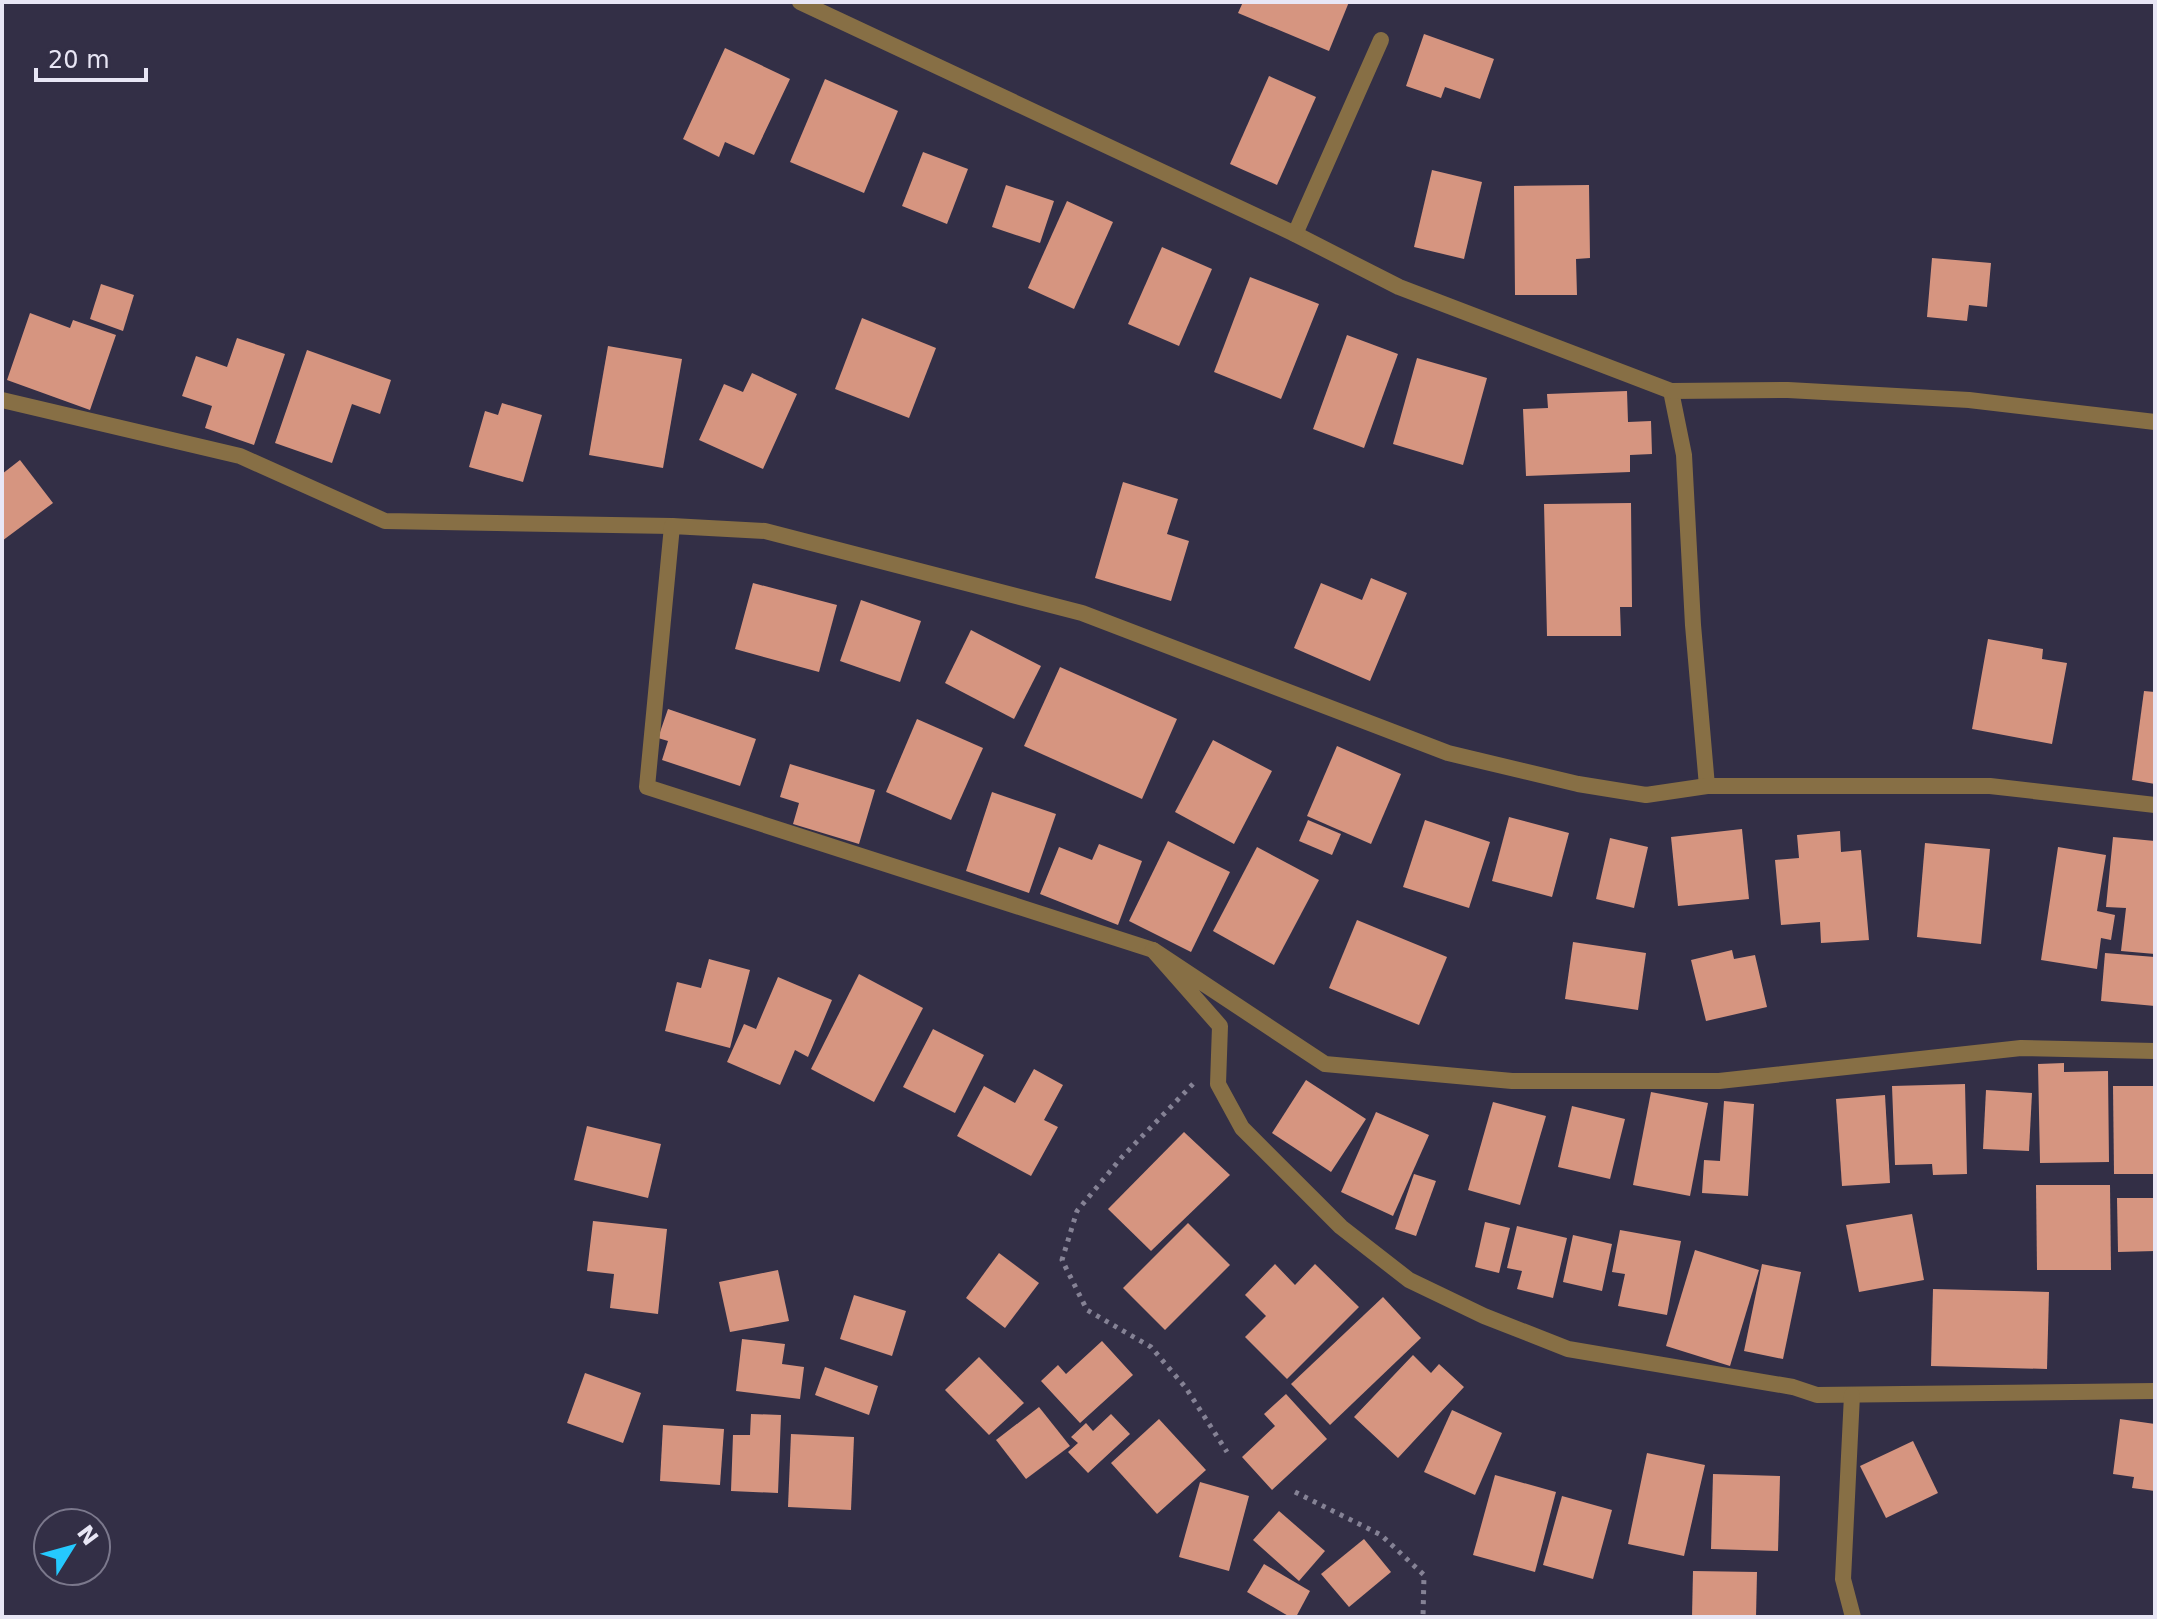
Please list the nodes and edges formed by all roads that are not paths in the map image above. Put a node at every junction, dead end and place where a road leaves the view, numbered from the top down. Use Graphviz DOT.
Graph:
graph roads {
  1 [pos="800,2"];
  2 [pos="1381,40"];
  3 [pos="1295,234"];
  4 [pos="1671,391"];
  5 [pos="2,400"];
  6 [pos="2155,422"];
  7 [pos="672,526"];
  8 [pos="1707,786"];
  9 [pos="2155,805"];
  10 [pos="1153,950"];
  11 [pos="2155,1051"];
  12 [pos="2155,1391"];
  13 [pos="1852,1395"];
  14 [pos="1853,1617"];
  1 -- 3 [label="street"];
  2 -- 3 [label="street"];
  3 -- 4 [label="street"];
  4 -- 6 [label="street"];
  4 -- 8 [label="street"];
  5 -- 7 [label="street"];
  7 -- 8 [label="street"];
  7 -- 10 [label="street"];
  8 -- 9 [label="street"];
  10 -- 11 [label="street"];
  10 -- 13 [label="street"];
  12 -- 13 [label="street"];
  13 -- 14 [label="street"];
}
